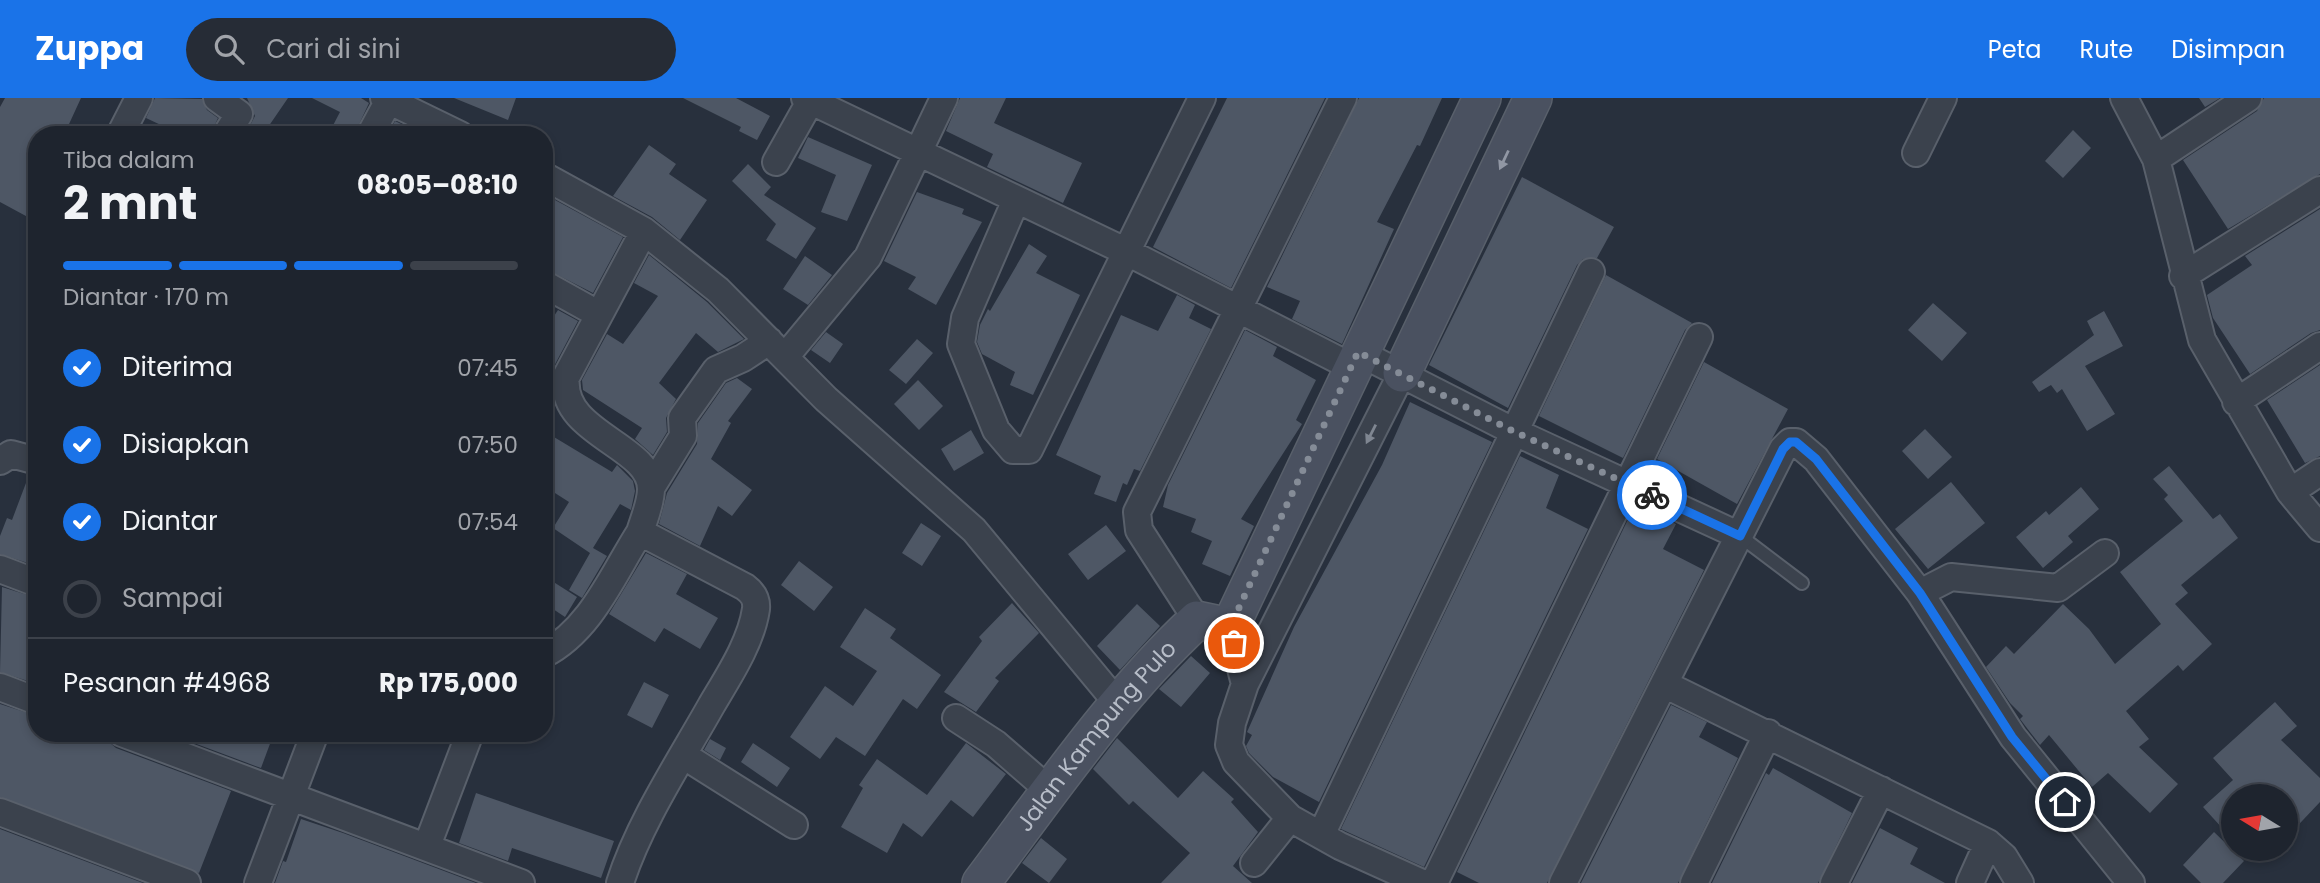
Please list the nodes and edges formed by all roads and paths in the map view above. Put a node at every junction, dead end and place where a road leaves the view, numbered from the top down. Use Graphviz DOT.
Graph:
graph roads {
  1 [pos="139,98"];
  2 [pos="217,98"];
  3 [pos="944,98"];
  4 [pos="1202,98"];
  5 [pos="1343,98"];
  6 [pos="1482,98"];
  7 [pos="1533,98"];
  8 [pos="1943,98"];
  9 [pos="2124,98"];
  10 [pos="2248,98"];
  11 [pos="387,99"];
  12 [pos="809,99"];
  13 [pos="125,126"];
  14 [pos="232,126"];
  15 [pos="374,126"];
  16 [pos="442,126"];
  17 [pos="917,150"];
  18 [pos="1916,153"];
  19 [pos="2156,159"];
  20 [pos="776,162"];
  21 [pos="553,181"];
  22 [pos="2320,190"];
  23 [pos="1016,200"];
  24 [pos="644,231"];
  25 [pos="1127,252"];
  26 [pos="1591,272"];
  27 [pos="2183,276"];
  28 [pos="553,289"];
  29 [pos="1239,307"];
  30 [pos="598,314"];
  31 [pos="1699,337"];
  32 [pos="2320,346"];
  33 [pos="777,349"];
  34 [pos="1355,360"];
  35 [pos="1402,373"];
  36 [pos="2236,402"];
  37 [pos="553,404"];
  38 [pos="570,405"];
  39 [pos="1515,432"];
  40 [pos="28,459"];
  41 [pos="0,461"];
  42 [pos="2320,472"];
  43 [pos="1629,484"];
  44 [pos="651,488"];
  45 [pos="2290,492"];
  46 [pos="2320,528"];
  47 [pos="640,532"];
  48 [pos="1740,536"];
  49 [pos="2105,553"];
  50 [pos="0,569"];
  51 [pos="28,580"];
  52 [pos="1802,583"];
  53 [pos="1920,593"];
  54 [pos="1214,624"];
  55 [pos="553,650"];
  56 [pos="1245,684"];
  57 [pos="1664,684"];
  58 [pos="0,687"];
  59 [pos="28,698"];
  60 [pos="1119,705"];
  61 [pos="956,718"];
  62 [pos="1768,733"];
  63 [pos="146,742"];
  64 [pos="311,742"];
  65 [pos="466,742"];
  66 [pos="683,755"];
  67 [pos="1881,790"];
  68 [pos="1050,791"];
  69 [pos="289,796"];
  70 [pos="0,812"];
  71 [pos="1290,818"];
  72 [pos="794,825"];
  73 [pos="1321,835"];
  74 [pos="1988,843"];
  75 [pos="426,846"];
  76 [pos="1254,863"];
  77 [pos="187,883"];
  78 [pos="258,883"];
  79 [pos="522,883"];
  80 [pos="620,883"];
  81 [pos="981,883"];
  82 [pos="1422,883"];
  83 [pos="1434,883"];
  84 [pos="1563,883"];
  85 [pos="1694,883"];
  86 [pos="1834,883"];
  87 [pos="1970,883"];
  88 [pos="2020,883"];
  89 [pos="2131,883"];
  1 -- 13 [label="street"];
  2 -- 14 [label="street"];
  3 -- 17 [label="street"];
  4 -- 25 [label="street"];
  5 -- 29 [label="street"];
  6 -- 34 [label="street"];
  7 -- 35 [label="street, one-way"];
  8 -- 18 [label="street"];
  9 -- 19 [label="street"];
  10 -- 19 [label="street"];
  11 -- 15 [label="street"];
  11 -- 16 [label="street"];
  12 -- 17 [label="street"];
  12 -- 20 [label="street"];
  17 -- 23 [label="street"];
  17 -- 33 [label="street"];
  19 -- 27 [label="street"];
  21 -- 24 [label="street"];
  22 -- 27 [label="street"];
  23 -- 25 [label="street"];
  23 -- 25 [label="street"];
  24 -- 30 [label="street"];
  24 -- 33 [label="street"];
  25 -- 29 [label="street"];
  26 -- 39 [label="street"];
  27 -- 36 [label="street"];
  28 -- 30 [label="street"];
  29 -- 34 [label="street"];
  29 -- 54 [label="street"];
  30 -- 38 [label="street"];
  31 -- 43 [label="street"];
  32 -- 36 [label="street"];
  33 -- 44 [label="street"];
  33 -- 60 [label="street"];
  34 -- 35 [label="street"];
  34 -- 54 [label="street"];
  35 -- 39 [label="street"];
  35 -- 56 [label="street, one-way"];
  36 -- 45 [label="street"];
  37 -- 38 [label="street"];
  38 -- 44 [label="street"];
  39 -- 43 [label="street"];
  39 -- 73 [label="street"];
  40 -- 41 [label="street"];
  42 -- 45 [label="street"];
  43 -- 48 [label="street"];
  43 -- 83 [label="street"];
  44 -- 47 [label="street"];
  45 -- 46 [label="street"];
  47 -- 55 [label="street"];
  47 -- 66 [label="street"];
  48 -- 52 [label="lane"];
  48 -- 53 [label="street"];
  48 -- 57 [label="street"];
  49 -- 53 [label="street"];
  50 -- 51 [label="street"];
  53 -- 89 [label="street"];
  54 -- 56 [label="street"];
  54 -- 60 [label="street, Jalan Kampung Pulo"];
  56 -- 71 [label="street"];
  57 -- 62 [label="street"];
  57 -- 84 [label="street"];
  58 -- 59 [label="street"];
  60 -- 68 [label="street, Jalan Kampung Pulo"];
  61 -- 68 [label="street"];
  62 -- 67 [label="street"];
  62 -- 85 [label="street"];
  63 -- 69 [label="street"];
  64 -- 69 [label="street"];
  65 -- 75 [label="street"];
  66 -- 72 [label="street"];
  66 -- 80 [label="street"];
  67 -- 74 [label="street"];
  67 -- 86 [label="street"];
  68 -- 81 [label="street, Jalan Kampung Pulo"];
  69 -- 75 [label="street"];
  69 -- 78 [label="street"];
  70 -- 77 [label="street"];
  71 -- 73 [label="street"];
  71 -- 76 [label="street"];
  73 -- 82 [label="street"];
  74 -- 87 [label="street"];
  74 -- 88 [label="street"];
  75 -- 79 [label="street"];
}
